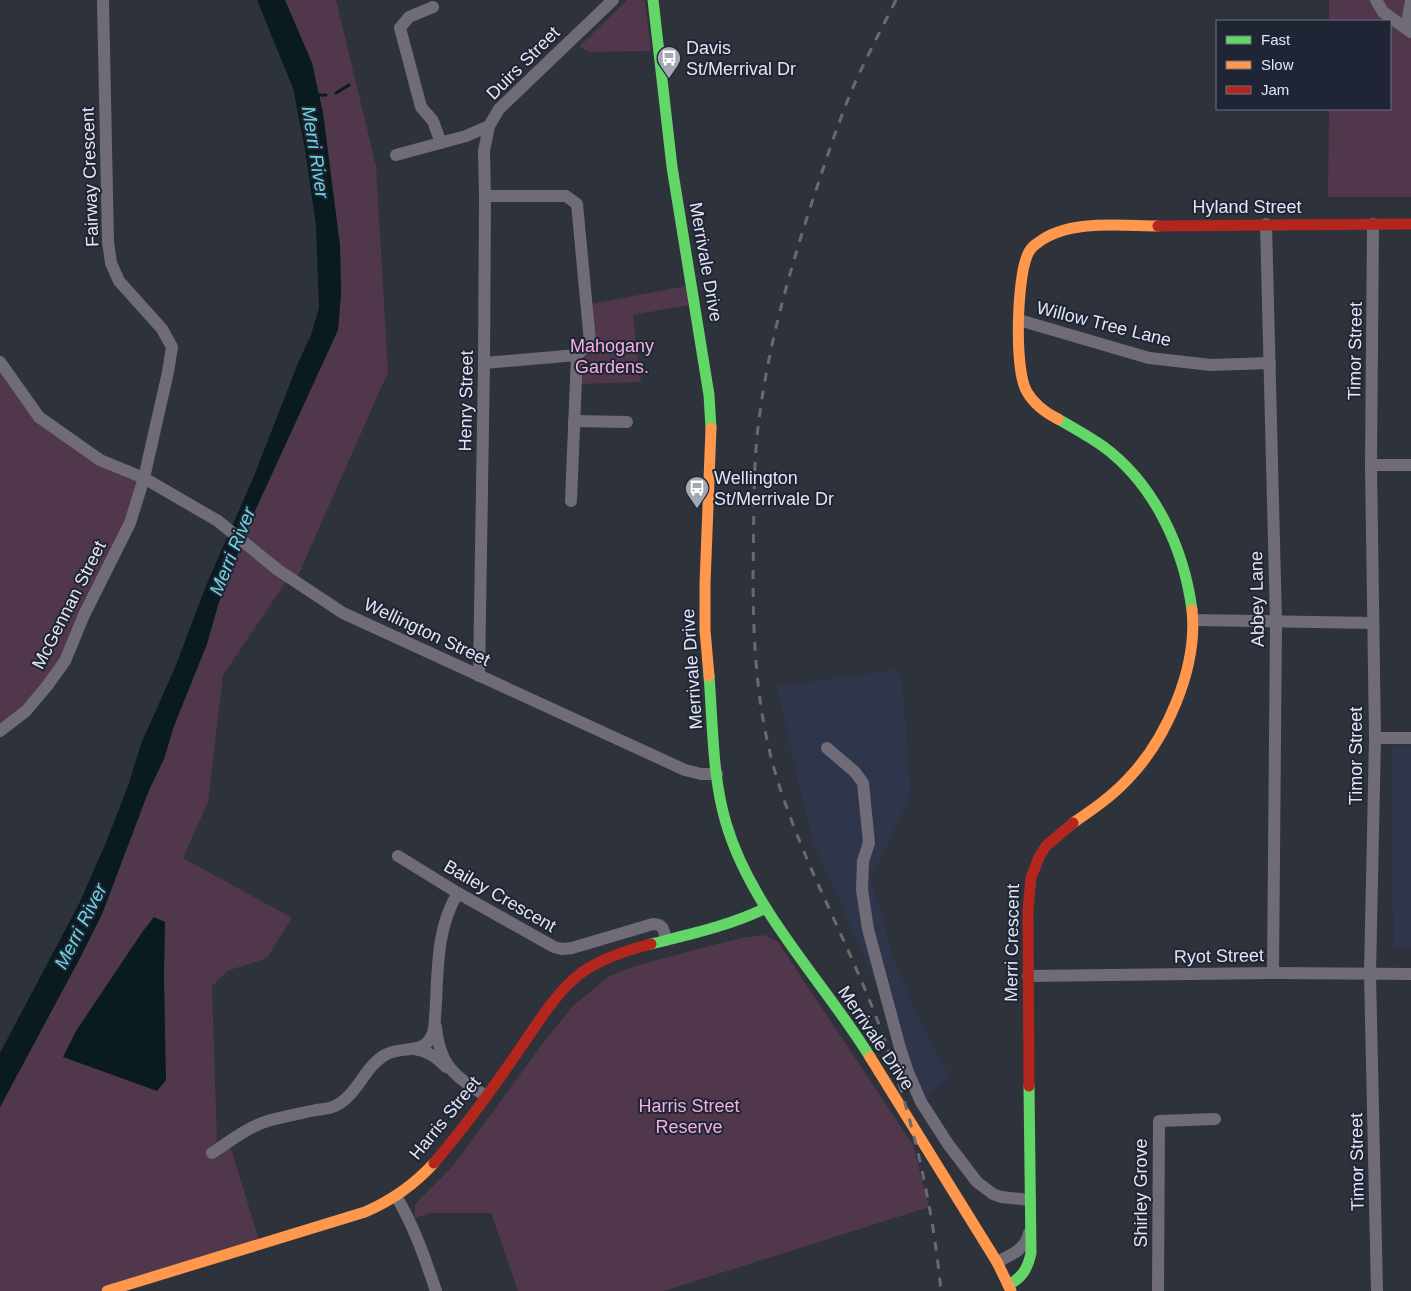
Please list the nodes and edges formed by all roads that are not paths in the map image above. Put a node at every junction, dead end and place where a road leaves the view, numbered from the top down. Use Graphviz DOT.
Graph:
graph roads {
  1 [pos="103,0"];
  2 [pos="613,0"];
  3 [pos="654,0"];
  4 [pos="1376,0"];
  5 [pos="1411,1"];
  6 [pos="433,7"];
  7 [pos="1409,30"];
  8 [pos="489,126"];
  9 [pos="441,143"];
  10 [pos="396,155"];
  11 [pos="485,196"];
  12 [pos="1410,222"];
  13 [pos="1266,224"];
  14 [pos="1373,224"];
  15 [pos="1084,226"];
  16 [pos="1019,320"];
  17 [pos="577,355"];
  18 [pos="0,362"];
  19 [pos="484,363"];
  20 [pos="1270,364"];
  21 [pos="574,421"];
  22 [pos="627,422"];
  23 [pos="1411,464"];
  24 [pos="1371,465"];
  25 [pos="144,478"];
  26 [pos="571,500"];
  27 [pos="1193,620"];
  28 [pos="1276,621"];
  29 [pos="1372,623"];
  30 [pos="479,676"];
  31 [pos="0,731"];
  32 [pos="1375,738"];
  33 [pos="1411,738"];
  34 [pos="827,748"];
  35 [pos="717,774"];
  36 [pos="398,856"];
  37 [pos="458,893"];
  38 [pos="766,908"];
  39 [pos="666,940"];
  40 [pos="1273,973"];
  41 [pos="1370,974"];
  42 [pos="1411,974"];
  43 [pos="1028,976"];
  44 [pos="435,1019"];
  45 [pos="411,1049"];
  46 [pos="457,1077"];
  47 [pos="486,1096"];
  48 [pos="1215,1119"];
  49 [pos="212,1153"];
  50 [pos="396,1196"];
  51 [pos="1030,1200"];
  52 [pos="1030,1228"];
  53 [pos="997,1262"];
  54 [pos="1009,1288"];
  55 [pos="1377,1290"];
  56 [pos="108,1291"];
  57 [pos="436,1291"];
  58 [pos="1158,1291"];
  1 -- 25 [label="street, Fairway Crescent"];
  2 -- 8 [label="street, Duirs Street"];
  3 -- 35 [label="street, Merrivale Drive"];
  4 -- 7 [label="street"];
  5 -- 7 [label="street"];
  6 -- 9 [label="street"];
  8 -- 9 [label="street, Duirs Street"];
  8 -- 11 [label="street, Henry Street"];
  9 -- 10 [label="street, Duirs Street"];
  11 -- 17 [label="street"];
  11 -- 19 [label="street, Henry Street"];
  12 -- 14 [label="street, Hyland Street"];
  13 -- 14 [label="street, Hyland Street"];
  13 -- 15 [label="street, Hyland Street"];
  13 -- 20 [label="street, Abbey Lane"];
  14 -- 24 [label="street, Timor Street"];
  15 -- 16 [label="street, Merri Crescent"];
  16 -- 20 [label="street, Willow Tree Lane"];
  16 -- 27 [label="street, Merri Crescent"];
  17 -- 19 [label="street"];
  17 -- 21 [label="street"];
  18 -- 25 [label="street, Wellington Street"];
  19 -- 30 [label="street, Henry Street"];
  20 -- 28 [label="street, Abbey Lane"];
  21 -- 22 [label="street"];
  21 -- 26 [label="street"];
  23 -- 24 [label="street"];
  24 -- 29 [label="street, Timor Street"];
  25 -- 30 [label="street, Wellington Street"];
  25 -- 31 [label="street, McGennan Street"];
  27 -- 28 [label="street"];
  27 -- 43 [label="street, Merri Crescent"];
  28 -- 29 [label="street"];
  28 -- 40 [label="street, Abbey Lane"];
  29 -- 32 [label="street, Timor Street"];
  30 -- 35 [label="street, Wellington Street"];
  32 -- 33 [label="street"];
  32 -- 41 [label="street, Timor Street"];
  34 -- 51 [label="street"];
  35 -- 38 [label="street, Merrivale Drive"];
  36 -- 37 [label="street, Bailey Crescent"];
  37 -- 39 [label="street, Bailey Crescent"];
  37 -- 44 [label="street"];
  38 -- 39 [label="street, Harris Street"];
  38 -- 53 [label="street, Merrivale Drive"];
  39 -- 47 [label="street, Harris Street"];
  40 -- 41 [label="street, Ryot Street"];
  40 -- 43 [label="street, Ryot Street"];
  41 -- 42 [label="street, Ryot Street"];
  41 -- 55 [label="street, Timor Street"];
  43 -- 51 [label="street, Merri Crescent"];
  44 -- 45 [label="street"];
  44 -- 46 [label="street"];
  45 -- 46 [label="street"];
  45 -- 49 [label="street"];
  46 -- 47 [label="street"];
  47 -- 50 [label="street, Harris Street"];
  48 -- 58 [label="street, Shirley Grove"];
  50 -- 56 [label="street, Harris Street"];
  50 -- 57 [label="street"];
  51 -- 52 [label="street, Merri Crescent"];
  52 -- 53 [label="street, Merri Crescent"];
  52 -- 54 [label="street, Merri Crescent"];
  53 -- 54 [label="street, Merrivale Drive"];
}
